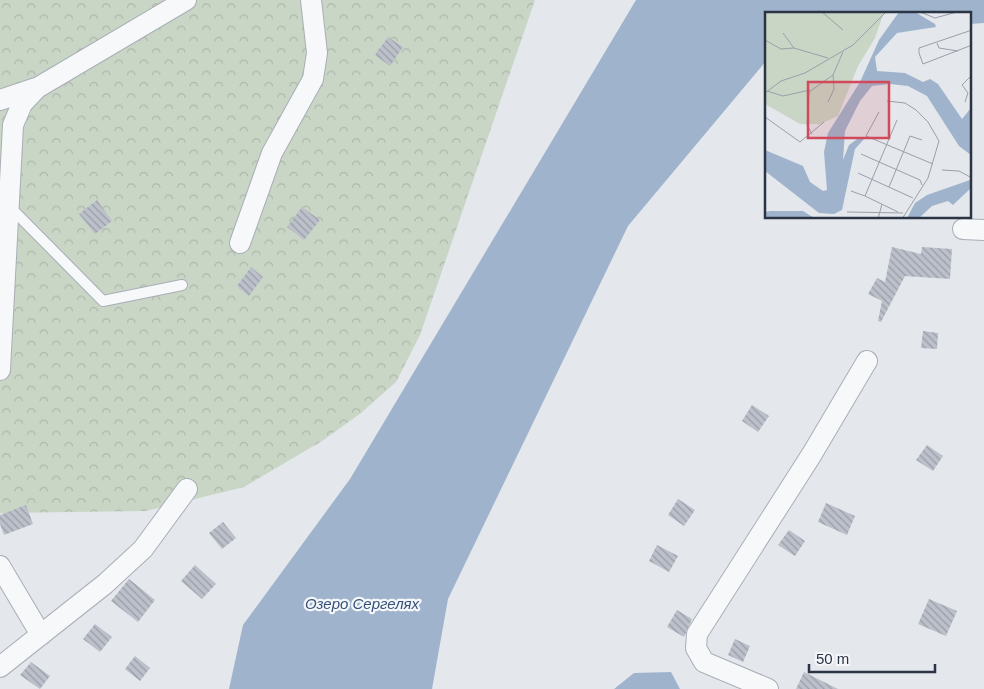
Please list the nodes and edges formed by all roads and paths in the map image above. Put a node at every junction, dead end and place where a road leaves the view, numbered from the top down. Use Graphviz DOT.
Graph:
graph roads {
  1 [pos="186,0"];
  2 [pos="311,0"];
  3 [pos="36,88"];
  4 [pos="0,100"];
  5 [pos="10,207"];
  6 [pos="963,229"];
  7 [pos="984,230"];
  8 [pos="240,243"];
  9 [pos="182,284"];
  10 [pos="867,361"];
  11 [pos="0,370"];
  12 [pos="188,489"];
  13 [pos="0,566"];
  14 [pos="41,635"];
  15 [pos="0,668"];
  16 [pos="768,689"];
  1 -- 3 [label="street"];
  2 -- 8 [label="street"];
  3 -- 4 [label="street"];
  3 -- 5 [label="street"];
  5 -- 9 [label="lane"];
  5 -- 11 [label="street"];
  6 -- 7 [label="street"];
  10 -- 16 [label="street"];
  12 -- 14 [label="street"];
  13 -- 14 [label="street"];
  14 -- 15 [label="street"];
}
